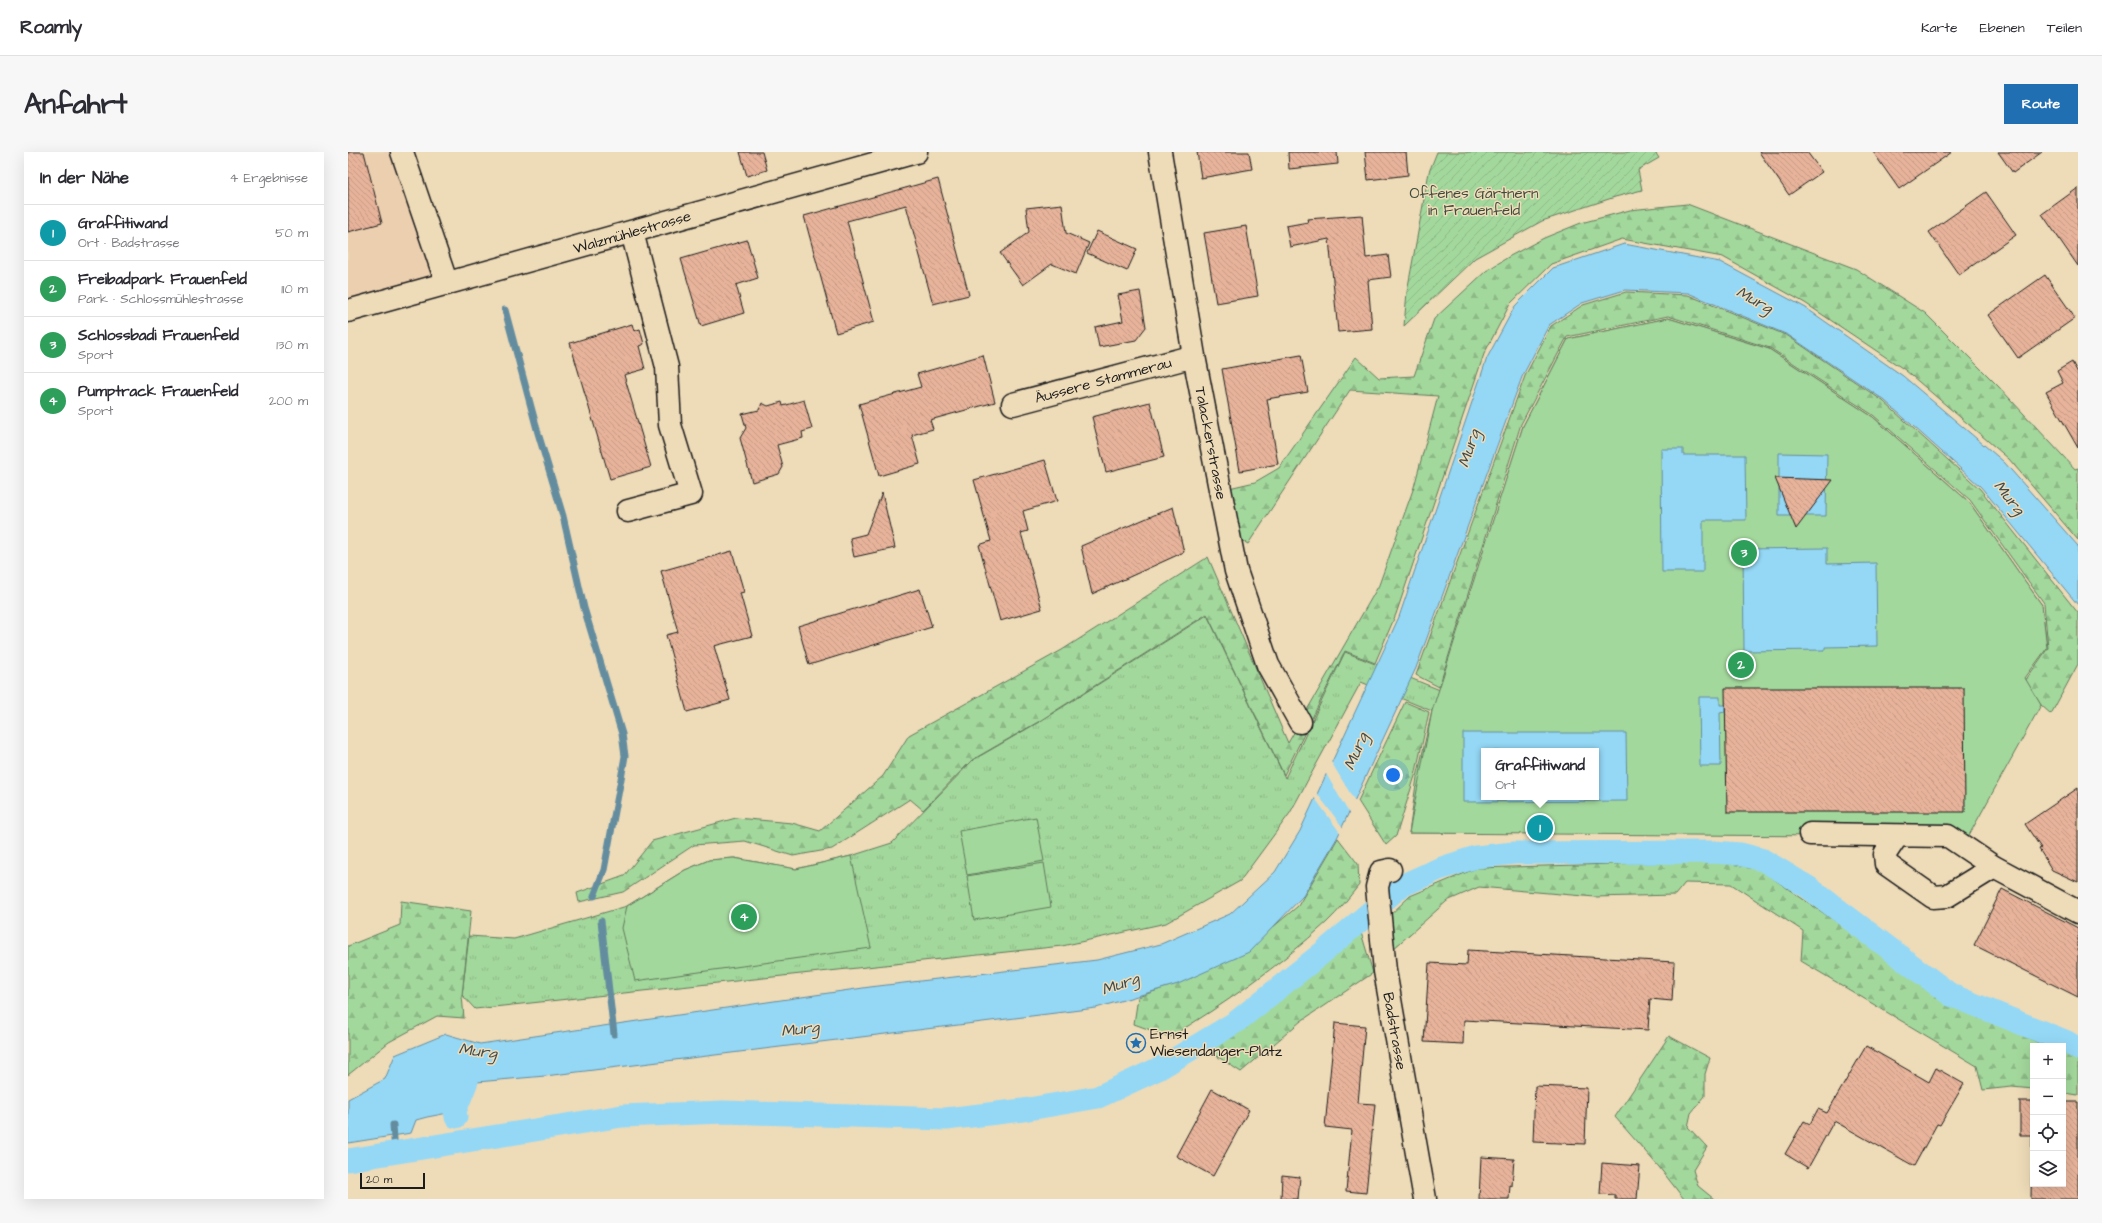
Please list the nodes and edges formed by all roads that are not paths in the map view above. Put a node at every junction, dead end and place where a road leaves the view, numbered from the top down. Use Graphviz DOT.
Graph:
graph roads {
  1 [pos="402,152"];
  2 [pos="1160,152"];
  3 [pos="909,153"];
  4 [pos="632,232"];
  5 [pos="447,284"];
  6 [pos="348,311"];
  7 [pos="1194,356"];
  8 [pos="1013,404"];
  9 [pos="628,511"];
  10 [pos="1300,722"];
  11 [pos="1810,834"];
  12 [pos="1897,836"];
  13 [pos="1994,867"];
  14 [pos="1390,870"];
  15 [pos="2078,912"];
  16 [pos="1425,1199"];
  1 -- 5 [label="street"];
  2 -- 7 [label="street, Talackerstrasse"];
  3 -- 4 [label="street, Walzmühlestrasse"];
  4 -- 5 [label="street, Walzmühlestrasse"];
  4 -- 9 [label="street"];
  5 -- 6 [label="street, Walzmühlestrasse"];
  7 -- 8 [label="street, Äussere Stammerau"];
  7 -- 10 [label="street, Talackerstrasse"];
  11 -- 12 [label="street"];
  12 -- 13 [label="street"];
  12 -- 13 [label="street"];
  13 -- 15 [label="street"];
  14 -- 16 [label="street, Badstrasse"];
}
